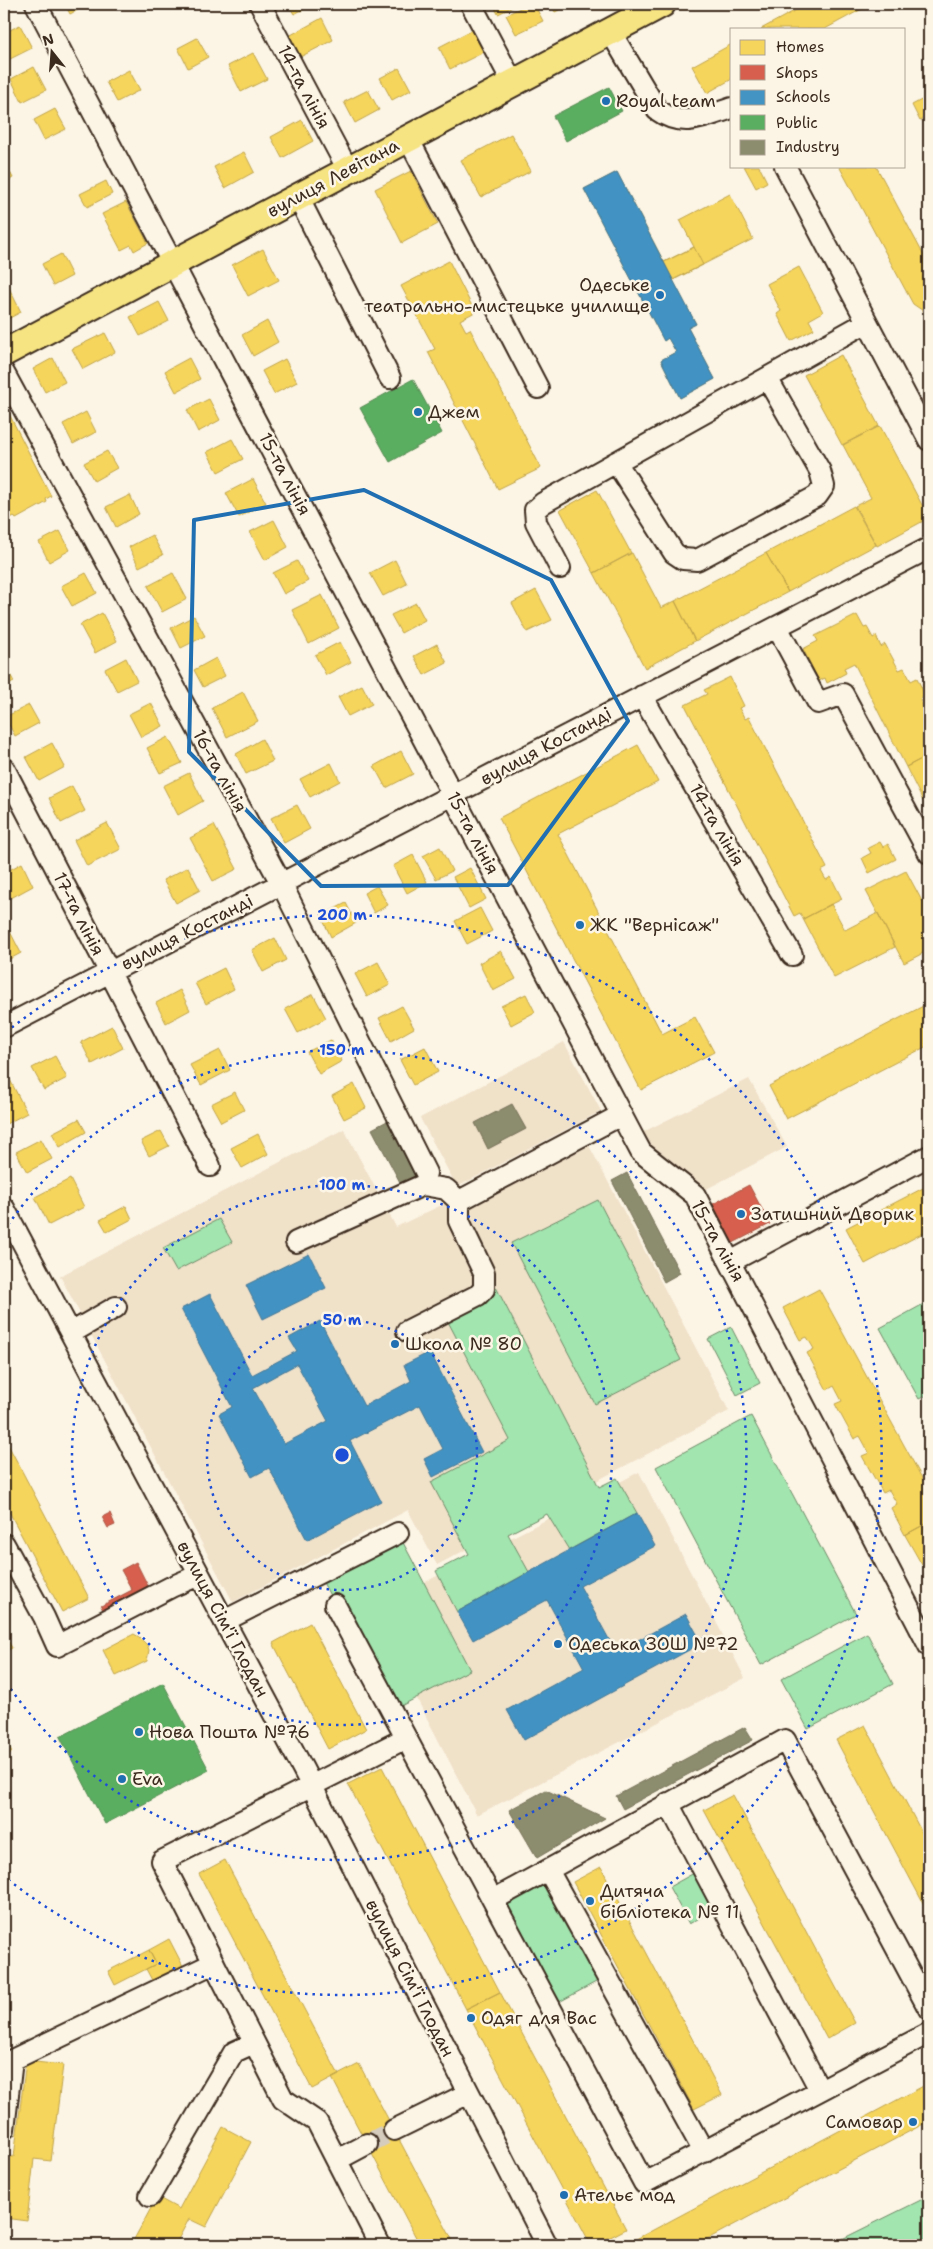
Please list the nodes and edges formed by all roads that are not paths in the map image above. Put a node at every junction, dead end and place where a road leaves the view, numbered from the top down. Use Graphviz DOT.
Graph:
graph roads {
  1 [pos="36,4"];
  2 [pos="260,4"];
  3 [pos="471,4"];
  4 [pos="662,4"];
  5 [pos="610,31"];
  6 [pos="513,82"];
  7 [pos="730,109"];
  8 [pos="408,138"];
  9 [pos="786,168"];
  10 [pos="348,170"];
  11 [pos="298,197"];
  12 [pos="174,263"];
  13 [pos="867,322"];
  14 [pos="4,353"];
  15 [pos="4,373"];
  16 [pos="390,378"];
  17 [pos="767,378"];
  18 [pos="538,388"];
  19 [pos="929,440"];
  20 [pos="616,462"];
  21 [pos="929,548"];
  22 [pos="560,568"];
  23 [pos="777,627"];
  24 [pos="642,696"];
  25 [pos="4,768"];
  26 [pos="453,794"];
  27 [pos="929,853"];
  28 [pos="281,883"];
  29 [pos="792,955"];
  30 [pos="109,973"];
  31 [pos="4,1027"];
  32 [pos="621,1115"];
  33 [pos="929,1156"];
  34 [pos="210,1166"];
  35 [pos="426,1173"];
  36 [pos="459,1201"];
  37 [pos="4,1208"];
  38 [pos="296,1242"];
  39 [pos="730,1262"];
  40 [pos="116,1308"];
  41 [pos="407,1331"];
  42 [pos="71,1334"];
  43 [pos="398,1532"];
  44 [pos="4,1544"];
  45 [pos="199,1575"];
  46 [pos="335,1605"];
  47 [pos="224,1621"];
  48 [pos="929,1646"];
  49 [pos="406,1738"];
  50 [pos="311,1786"];
  51 [pos="668,1803"];
  52 [pos="548,1870"];
  53 [pos="493,1900"];
  54 [pos="214,1963"];
  55 [pos="929,2009"];
  56 [pos="929,2033"];
  57 [pos="254,2043"];
  58 [pos="820,2090"];
  59 [pos="468,2093"];
  60 [pos="4,2129"];
  61 [pos="394,2130"];
  62 [pos="367,2144"];
  63 [pos="704,2152"];
  64 [pos="337,2160"];
  65 [pos="150,2196"];
  66 [pos="380,2245"];
  67 [pos="547,2245"];
  1 -- 12 [label="street, 15-та лінія"];
  2 -- 10 [label="street, 14-та лінія"];
  3 -- 6 [label="street"];
  4 -- 5 [label="main road, вулиця Левітана"];
  5 -- 6 [label="main road, вулиця Левітана"];
  5 -- 7 [label="street"];
  6 -- 8 [label="main road, вулиця Левітана"];
  8 -- 10 [label="main road, вулиця Левітана"];
  8 -- 18 [label="street"];
  9 -- 13 [label="street"];
  10 -- 11 [label="main road, вулиця Левітана"];
  11 -- 12 [label="main road, вулиця Левітана"];
  11 -- 16 [label="street"];
  12 -- 14 [label="main road, вулиця Левітана"];
  12 -- 26 [label="street, 15-та лінія"];
  13 -- 17 [label="street"];
  13 -- 19 [label="street"];
  15 -- 28 [label="street, 16-та лінія"];
  17 -- 20 [label="street"];
  17 -- 20 [label="street"];
  20 -- 22 [label="street"];
  21 -- 23 [label="street, вулиця Костанді"];
  23 -- 24 [label="street, вулиця Костанді"];
  23 -- 27 [label="street"];
  24 -- 26 [label="street, вулиця Костанді"];
  24 -- 29 [label="street, 14-та лінія"];
  25 -- 30 [label="street, 17-та лінія"];
  26 -- 28 [label="street, вулиця Костанді"];
  26 -- 32 [label="street, 15-та лінія"];
  28 -- 30 [label="street, вулиця Костанді"];
  28 -- 35 [label="street, 16-та лінія"];
  30 -- 31 [label="street, вулиця Костанді"];
  30 -- 34 [label="street, 17-та лінія"];
  32 -- 36 [label="street"];
  32 -- 39 [label="street, 15-та лінія"];
  33 -- 39 [label="street"];
  36 -- 38 [label="street"];
  36 -- 41 [label="street"];
  37 -- 42 [label="street, вулиця Сім'ї Глодан"];
  39 -- 48 [label="street, 15-та лінія"];
  40 -- 42 [label="street"];
  42 -- 45 [label="street, вулиця Сім'ї Глодан"];
  43 -- 47 [label="street"];
  44 -- 45 [label="street"];
  45 -- 47 [label="street, вулиця Сім'ї Глодан"];
  46 -- 49 [label="street"];
  47 -- 50 [label="street, вулиця Сім'ї Глодан"];
  49 -- 50 [label="street"];
  49 -- 53 [label="street"];
  50 -- 54 [label="street"];
  50 -- 59 [label="street, вулиця Сім'ї Глодан"];
  51 -- 52 [label="street"];
  51 -- 55 [label="street"];
  51 -- 58 [label="street"];
  52 -- 53 [label="street"];
  52 -- 63 [label="street"];
  53 -- 63 [label="street"];
  54 -- 57 [label="street"];
  54 -- 60 [label="street"];
  56 -- 58 [label="street"];
  57 -- 64 [label="street"];
  57 -- 65 [label="street"];
  58 -- 63 [label="street"];
  59 -- 61 [label="street"];
  59 -- 67 [label="street, вулиця Сім'ї Глодан"];
  62 -- 64 [label="street"];
  64 -- 66 [label="street"];
}
